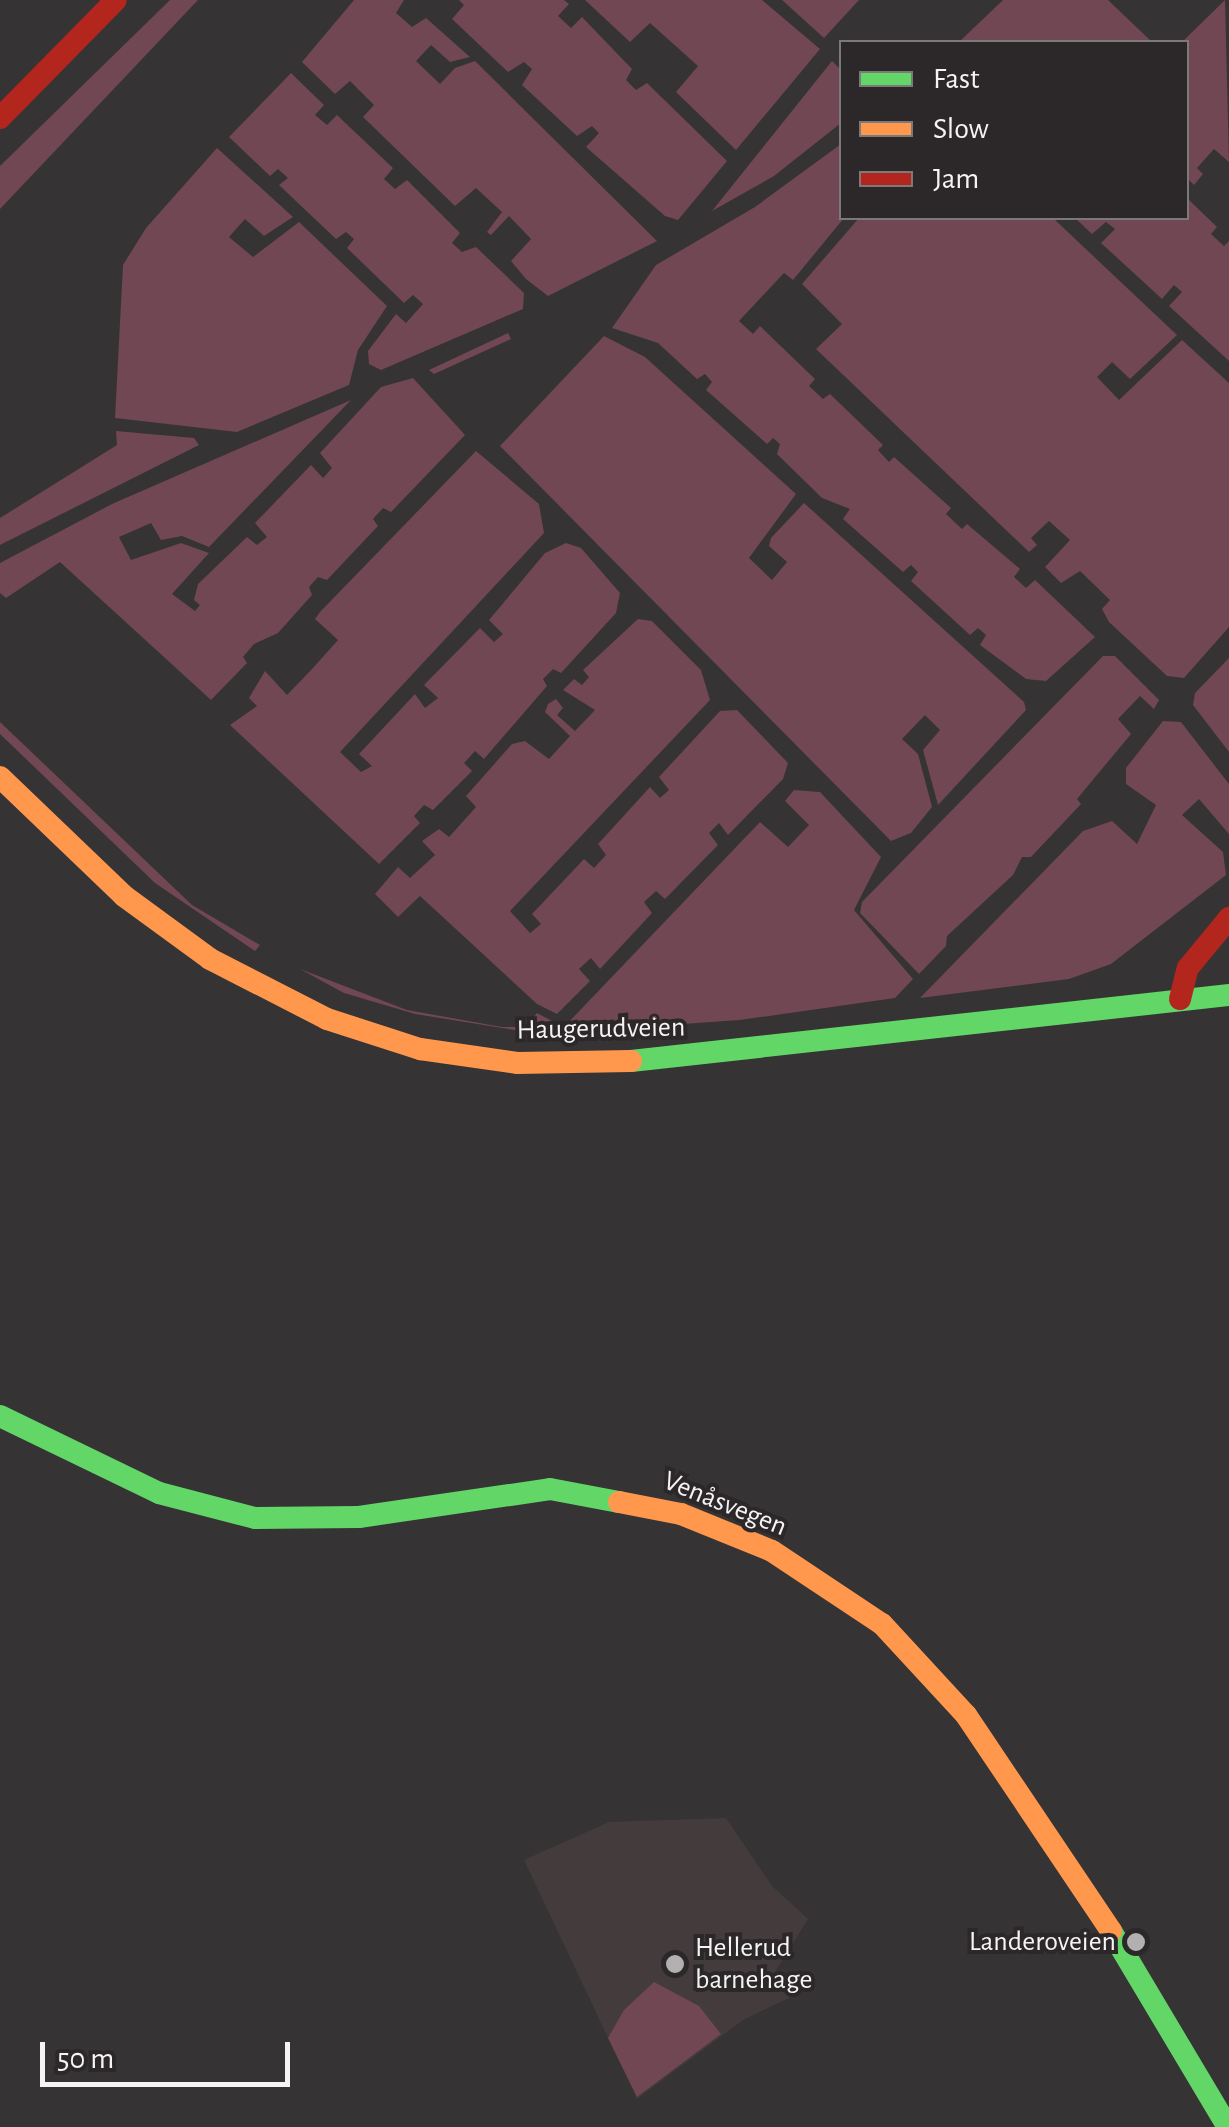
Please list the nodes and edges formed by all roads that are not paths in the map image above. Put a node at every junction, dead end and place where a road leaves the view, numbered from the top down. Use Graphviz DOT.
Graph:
graph roads {
  1 [pos="116,0"];
  2 [pos="0,118"];
  3 [pos="0,777"];
  4 [pos="1229,918"];
  5 [pos="1229,995"];
  6 [pos="1180,999"];
  7 [pos="0,1416"];
  8 [pos="1228,2127"];
  1 -- 2 [label="street"];
  3 -- 6 [label="street, Haugerudveien"];
  4 -- 6 [label="street"];
  5 -- 6 [label="street, Haugerudveien"];
  7 -- 8 [label="street, Venåsvegen"];
}
